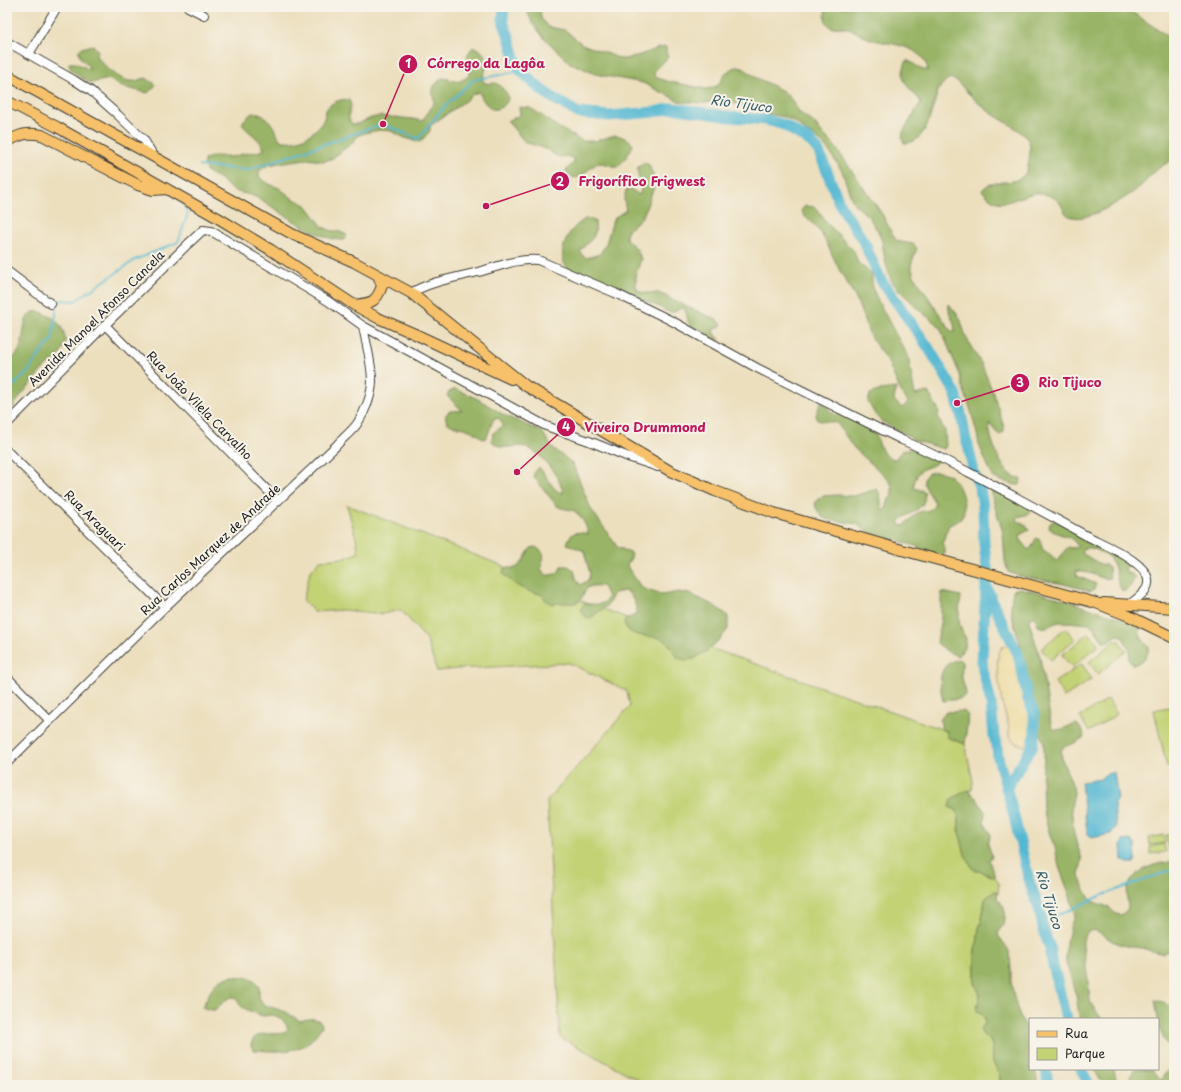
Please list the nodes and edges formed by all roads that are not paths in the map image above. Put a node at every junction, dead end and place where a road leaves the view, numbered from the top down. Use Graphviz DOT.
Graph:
graph roads {
  1 [pos="57,7"];
  2 [pos="188,7"];
  3 [pos="204,15"];
  4 [pos="7,42"];
  5 [pos="29,54"];
  6 [pos="12,77"];
  7 [pos="7,101"];
  8 [pos="7,142"];
  9 [pos="156,158"];
  10 [pos="167,189"];
  11 [pos="7,271"];
  12 [pos="378,275"];
  13 [pos="411,293"];
  14 [pos="51,304"];
  15 [pos="354,305"];
  16 [pos="105,325"];
  17 [pos="363,326"];
  18 [pos="526,386"];
  19 [pos="7,424"];
  20 [pos="7,451"];
  21 [pos="670,471"];
  22 [pos="278,501"];
  23 [pos="1096,603"];
  24 [pos="1130,605"];
  25 [pos="165,607"];
  26 [pos="1174,608"];
  27 [pos="1174,638"];
  28 [pos="7,678"];
  29 [pos="50,721"];
  30 [pos="7,763"];
  1 -- 5 [label="street"];
  2 -- 3 [label="street"];
  4 -- 5 [label="street"];
  5 -- 9 [label="street"];
  6 -- 9 [label="main road"];
  7 -- 10 [label="main road"];
  8 -- 10 [label="main road"];
  9 -- 12 [label="main road"];
  10 -- 15 [label="main road"];
  11 -- 14 [label="street"];
  12 -- 13 [label="main road"];
  12 -- 15 [label="main road"];
  13 -- 18 [label="main road"];
  13 -- 24 [label="street"];
  15 -- 18 [label="main road"];
  16 -- 17 [label="street, Avenida Manoel Afonso Cancela"];
  16 -- 19 [label="street, Avenida Manoel Afonso Cancela"];
  16 -- 22 [label="street, Rua João Vilela Carvalho"];
  17 -- 21 [label="street"];
  17 -- 22 [label="street, Rua Carlos Marquez de Andrade"];
  18 -- 21 [label="main road"];
  20 -- 25 [label="street, Rua Araguari"];
  21 -- 23 [label="main road"];
  22 -- 25 [label="street, Rua Carlos Marquez de Andrade"];
  23 -- 24 [label="main road"];
  23 -- 27 [label="main road"];
  24 -- 26 [label="main road"];
  25 -- 29 [label="street, Rua Carlos Marquez de Andrade"];
  28 -- 29 [label="street"];
  29 -- 30 [label="street, Rua Carlos Marquez de Andrade"];
}
